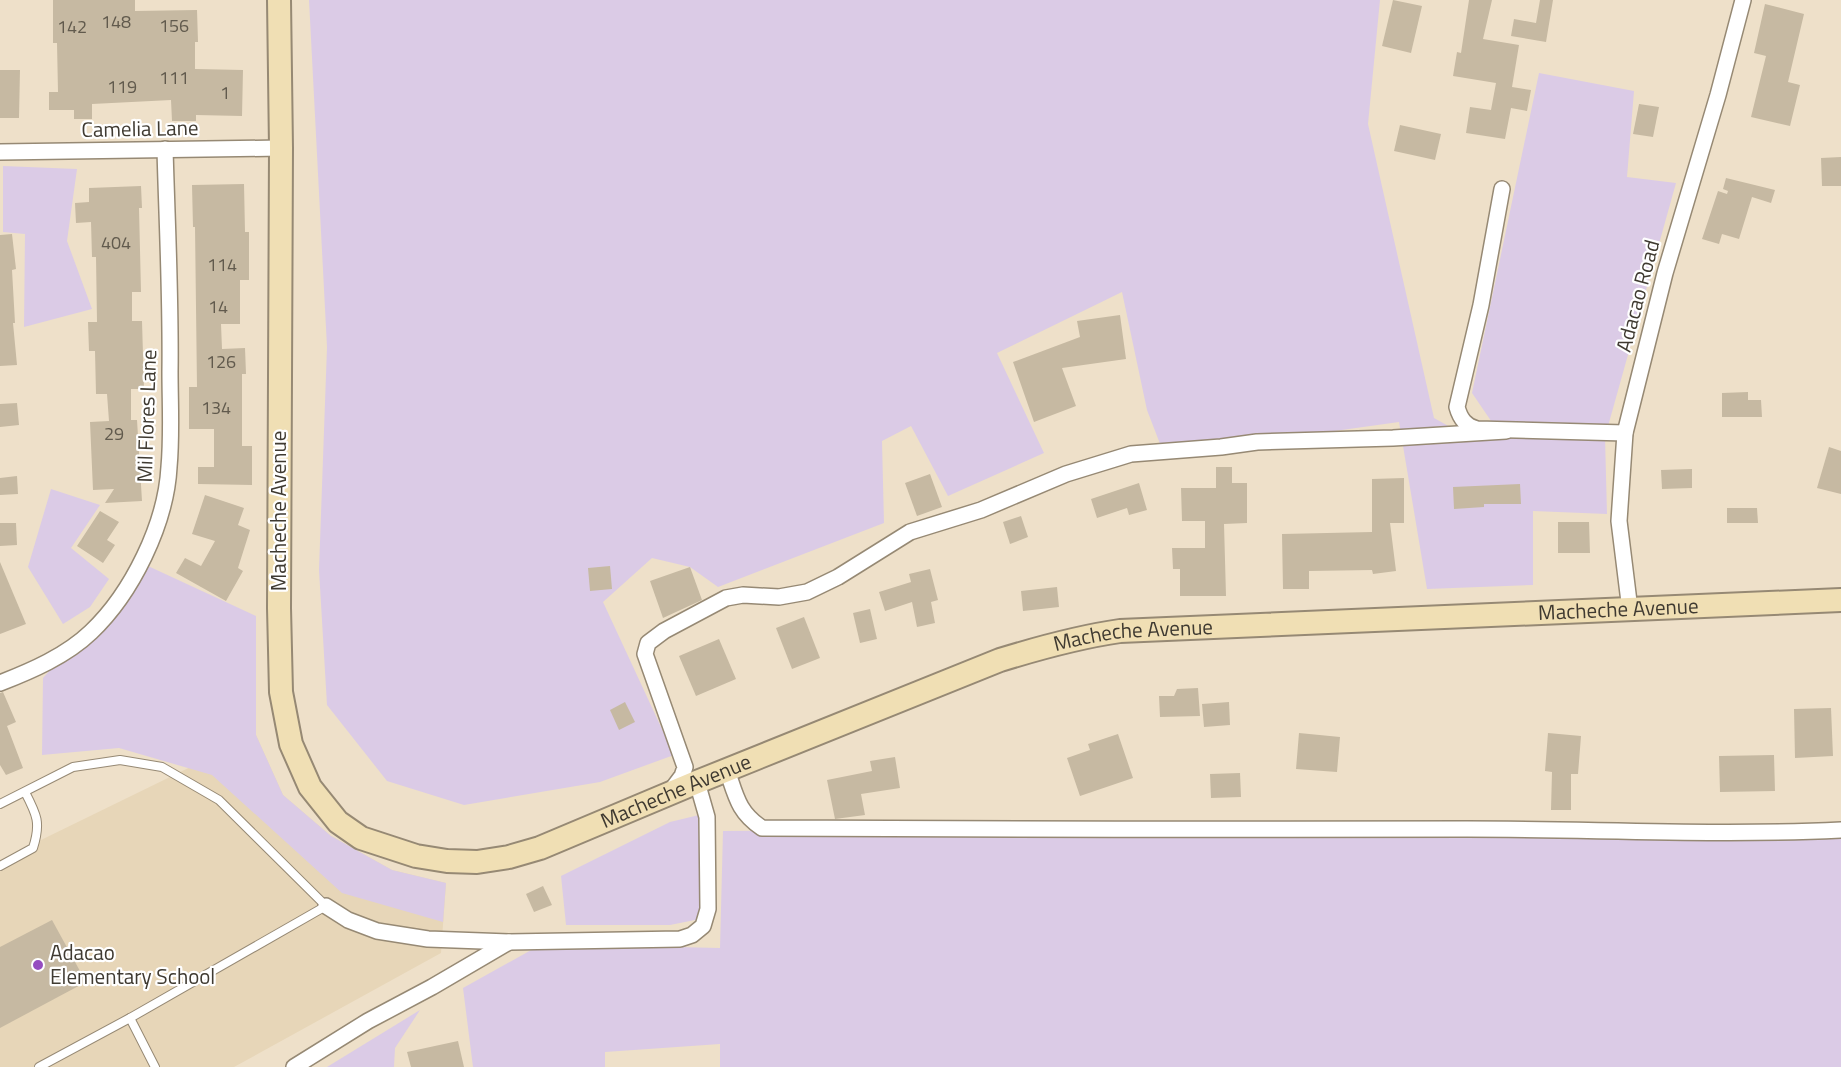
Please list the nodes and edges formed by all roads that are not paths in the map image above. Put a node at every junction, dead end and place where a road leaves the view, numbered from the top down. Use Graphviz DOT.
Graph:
graph roads {
  1 [pos="279,0"];
  2 [pos="1743,0"];
  3 [pos="281,148"];
  4 [pos="165,149"];
  5 [pos="0,152"];
  6 [pos="1503,189"];
  7 [pos="1506,431"];
  8 [pos="1625,432"];
  9 [pos="1841,600"];
  10 [pos="1630,610"];
  11 [pos="0,683"];
  12 [pos="727,770"];
  13 [pos="697,782"];
  14 [pos="25,792"];
  15 [pos="669,794"];
  16 [pos="0,804"];
  17 [pos="1841,830"];
  18 [pos="0,866"];
  19 [pos="326,906"];
  20 [pos="509,942"];
  21 [pos="130,1018"];
  22 [pos="39,1067"];
  23 [pos="156,1067"];
  24 [pos="294,1067"];
  1 -- 3 [label="main road, Macheche Avenue"];
  2 -- 8 [label="street, Adacao Road"];
  3 -- 4 [label="street, Camelia Lane"];
  3 -- 15 [label="main road, Macheche Avenue"];
  4 -- 5 [label="street, Camelia Lane"];
  4 -- 11 [label="street, Mil Flores Lane"];
  6 -- 7 [label="street"];
  7 -- 8 [label="street"];
  7 -- 15 [label="street"];
  8 -- 10 [label="street, Adacao Road"];
  9 -- 10 [label="main road, Macheche Avenue"];
  10 -- 12 [label="main road, Macheche Avenue"];
  12 -- 13 [label="main road, Macheche Avenue"];
  12 -- 17 [label="street"];
  13 -- 15 [label="main road, Macheche Avenue"];
  13 -- 20 [label="street"];
  14 -- 16 [label="lane"];
  14 -- 18 [label="lane"];
  14 -- 19 [label="lane"];
  19 -- 20 [label="street"];
  19 -- 21 [label="lane"];
  20 -- 24 [label="street"];
  21 -- 22 [label="lane"];
  21 -- 23 [label="lane"];
}
